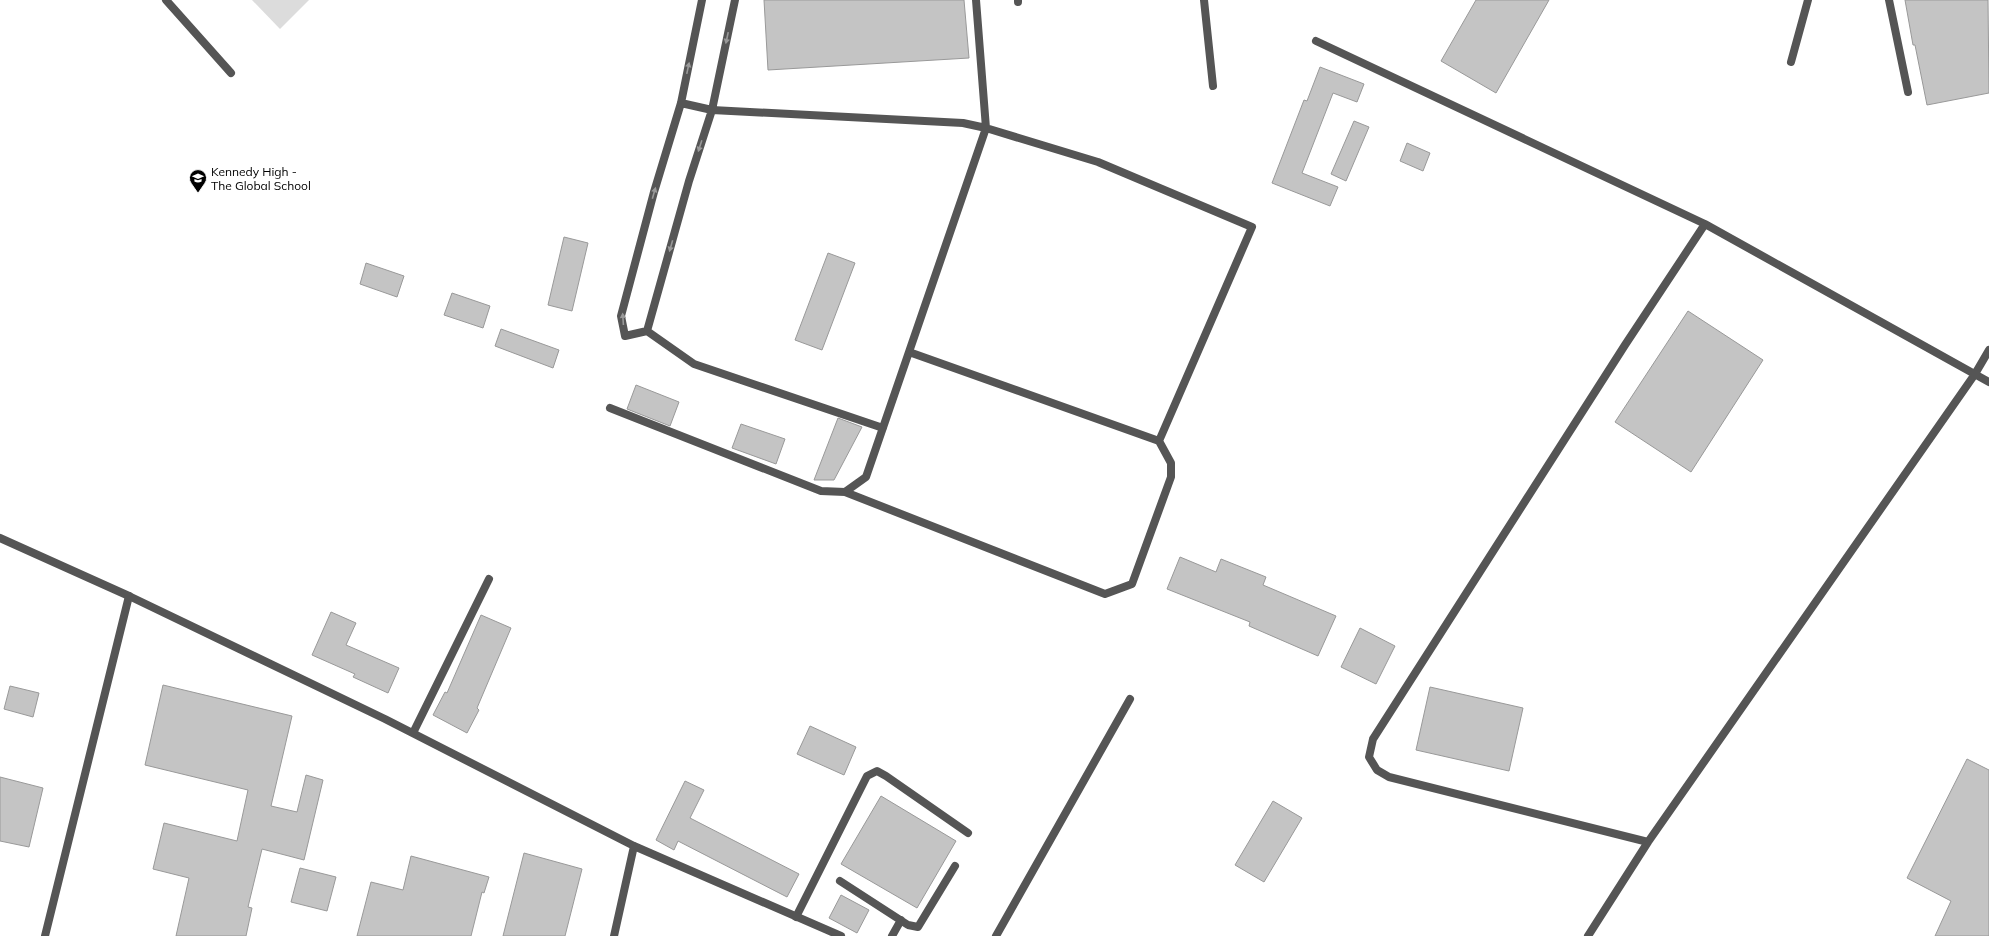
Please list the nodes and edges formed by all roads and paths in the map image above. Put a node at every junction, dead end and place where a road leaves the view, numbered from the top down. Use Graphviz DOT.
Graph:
graph roads {
  1 [pos="166,0"];
  2 [pos="702,0"];
  3 [pos="735,0"];
  4 [pos="976,0"];
  5 [pos="1204,0"];
  6 [pos="1808,0"];
  7 [pos="1889,0"];
  8 [pos="1316,41"];
  9 [pos="1791,62"];
  10 [pos="231,73"];
  11 [pos="1214,86"];
  12 [pos="1908,92"];
  13 [pos="681,103"];
  14 [pos="712,110"];
  15 [pos="986,128"];
  16 [pos="1705,224"];
  17 [pos="647,331"];
  18 [pos="1989,350"];
  19 [pos="909,352"];
  20 [pos="1975,374"];
  21 [pos="1989,382"];
  22 [pos="610,408"];
  23 [pos="883,428"];
  24 [pos="1159,441"];
  25 [pos="845,492"];
  26 [pos="0,538"];
  27 [pos="489,579"];
  28 [pos="128,596"];
  29 [pos="1130,699"];
  30 [pos="412,733"];
  31 [pos="968,833"];
  32 [pos="1648,842"];
  33 [pos="634,846"];
  34 [pos="955,866"];
  35 [pos="840,881"];
  36 [pos="796,916"];
  37 [pos="901,920"];
  38 [pos="45,936"];
  39 [pos="614,936"];
  40 [pos="841,936"];
  41 [pos="892,936"];
  42 [pos="996,936"];
  43 [pos="1588,936"];
  1 -- 10 [label="street"];
  13 -- 2 [label="street, one-way"];
  3 -- 14 [label="street, one-way"];
  4 -- 15 [label="street"];
  5 -- 11 [label="street"];
  6 -- 9 [label="street"];
  7 -- 12 [label="street"];
  8 -- 16 [label="street"];
  13 -- 14 [label="street"];
  17 -- 13 [label="street, one-way"];
  14 -- 15 [label="street"];
  14 -- 17 [label="street, one-way"];
  15 -- 19 [label="street"];
  15 -- 24 [label="street"];
  16 -- 20 [label="street"];
  16 -- 32 [label="street"];
  17 -- 23 [label="street"];
  18 -- 20 [label="street"];
  19 -- 23 [label="street"];
  19 -- 24 [label="street"];
  20 -- 21 [label="street"];
  20 -- 32 [label="street"];
  22 -- 25 [label="street"];
  23 -- 25 [label="street"];
  24 -- 25 [label="street"];
  26 -- 28 [label="street"];
  27 -- 30 [label="street"];
  28 -- 30 [label="street"];
  28 -- 38 [label="street"];
  29 -- 42 [label="street"];
  30 -- 33 [label="street"];
  31 -- 36 [label="street"];
  32 -- 43 [label="street"];
  33 -- 36 [label="street"];
  33 -- 39 [label="street"];
  34 -- 37 [label="street"];
  35 -- 37 [label="street"];
  36 -- 40 [label="street"];
  37 -- 41 [label="street"];
}
